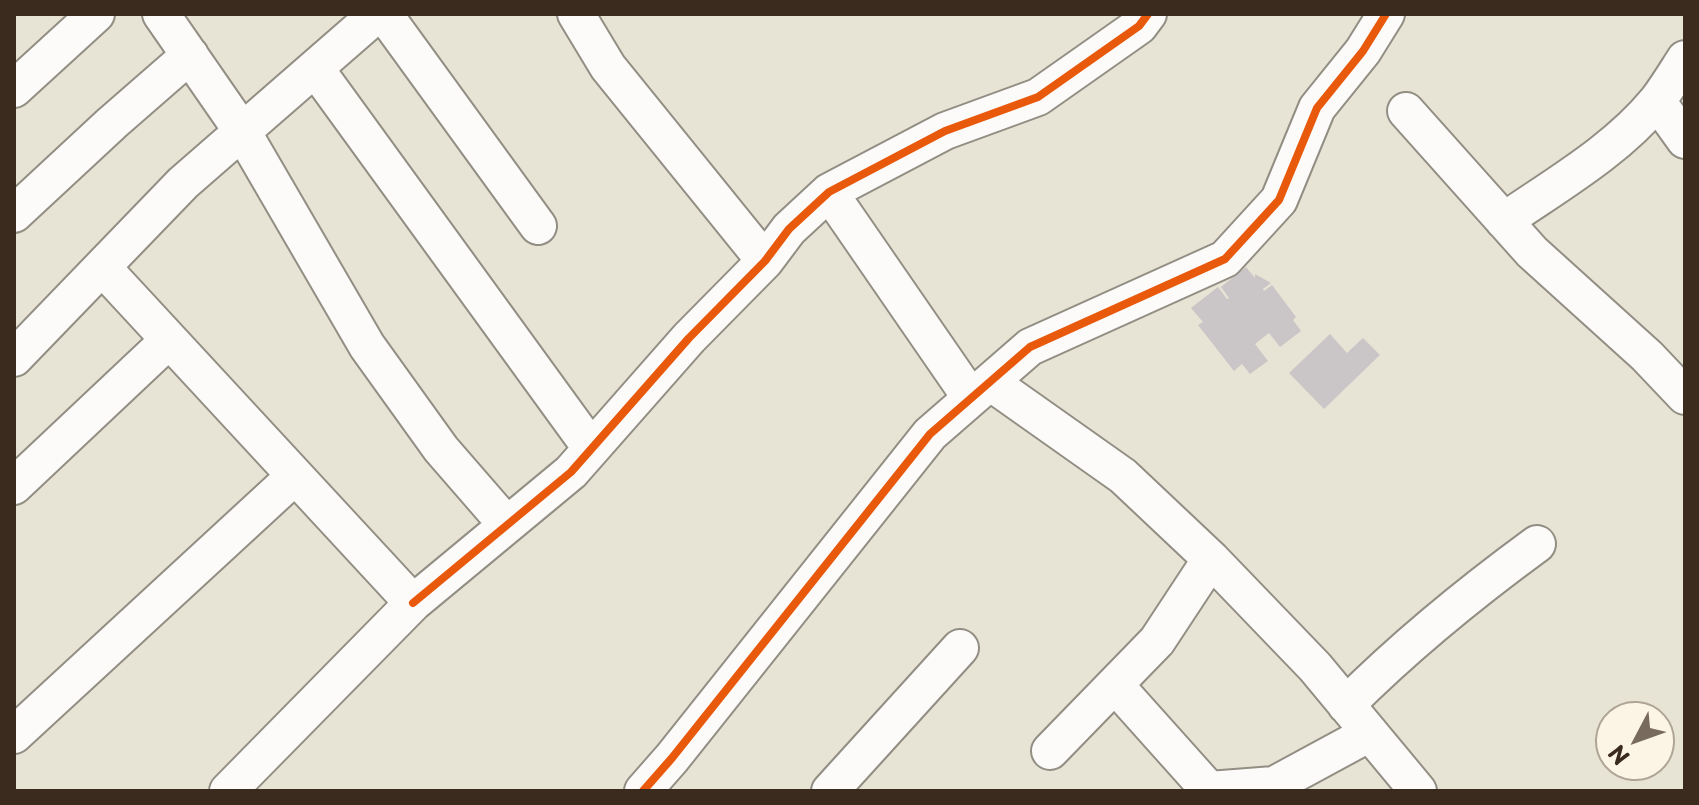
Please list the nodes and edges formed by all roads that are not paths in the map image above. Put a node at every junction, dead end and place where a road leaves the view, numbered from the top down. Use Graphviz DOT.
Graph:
graph roads {
  1 [pos="96,14"];
  2 [pos="161,14"];
  3 [pos="377,14"];
  4 [pos="384,14"];
  5 [pos="576,14"];
  6 [pos="1148,14"];
  7 [pos="1386,14"];
  8 [pos="190,55"];
  9 [pos="1685,59"];
  10 [pos="315,68"];
  11 [pos="14,89"];
  12 [pos="1657,101"];
  13 [pos="1406,111"];
  14 [pos="242,131"];
  15 [pos="1685,140"];
  16 [pos="829,192"];
  17 [pos="14,214"];
  18 [pos="1504,221"];
  19 [pos="538,226"];
  20 [pos="765,261"];
  21 [pos="102,267"];
  22 [pos="169,340"];
  23 [pos="14,358"];
  24 [pos="980,390"];
  25 [pos="1685,396"];
  26 [pos="591,448"];
  27 [pos="295,476"];
  28 [pos="14,486"];
  29 [pos="507,525"];
  30 [pos="1537,544"];
  31 [pos="1211,559"];
  32 [pos="413,603"];
  33 [pos="960,648"];
  34 [pos="1115,685"];
  35 [pos="1346,705"];
  36 [pos="1370,733"];
  37 [pos="14,735"];
  38 [pos="1050,751"];
  39 [pos="652,788"];
  40 [pos="228,791"];
  41 [pos="830,791"];
  42 [pos="1418,791"];
  1 -- 11 [label="street"];
  2 -- 8 [label="street"];
  3 -- 10 [label="street"];
  4 -- 19 [label="street"];
  5 -- 20 [label="street"];
  6 -- 16 [label="street"];
  7 -- 24 [label="street"];
  8 -- 14 [label="street"];
  8 -- 17 [label="street"];
  9 -- 12 [label="street"];
  10 -- 14 [label="street"];
  10 -- 26 [label="street"];
  12 -- 15 [label="street"];
  12 -- 18 [label="street"];
  13 -- 18 [label="street"];
  14 -- 21 [label="street"];
  14 -- 29 [label="street"];
  16 -- 20 [label="street"];
  16 -- 24 [label="street"];
  18 -- 25 [label="street"];
  20 -- 26 [label="street"];
  21 -- 22 [label="street"];
  21 -- 23 [label="street"];
  22 -- 27 [label="street"];
  22 -- 28 [label="street"];
  24 -- 31 [label="street"];
  24 -- 39 [label="street"];
  26 -- 29 [label="street"];
  27 -- 32 [label="street"];
  27 -- 37 [label="street"];
  29 -- 32 [label="street"];
  30 -- 35 [label="street"];
  31 -- 34 [label="street"];
  31 -- 35 [label="street"];
  32 -- 40 [label="street"];
  33 -- 41 [label="street"];
  34 -- 36 [label="street"];
  34 -- 38 [label="street"];
  35 -- 36 [label="street"];
  36 -- 42 [label="street"];
}
